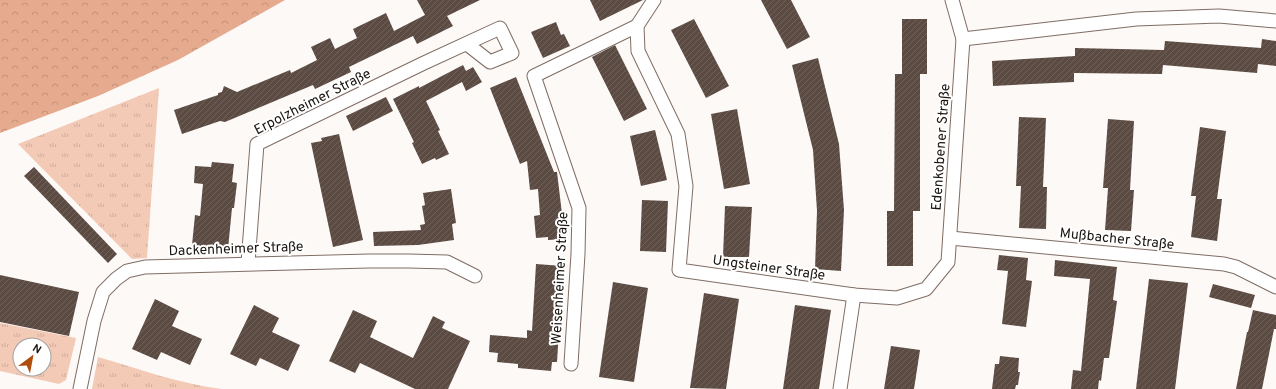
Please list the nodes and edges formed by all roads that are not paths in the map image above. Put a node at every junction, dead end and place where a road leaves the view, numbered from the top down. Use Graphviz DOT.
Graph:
graph roads {
  1 [pos="654,0"];
  2 [pos="952,0"];
  3 [pos="1276,21"];
  4 [pos="637,26"];
  5 [pos="963,39"];
  6 [pos="467,44"];
  7 [pos="950,238"];
  8 [pos="248,264"];
  9 [pos="475,276"];
  10 [pos="1276,287"];
  11 [pos="926,289"];
  12 [pos="854,295"];
  13 [pos="571,364"];
  14 [pos="80,389"];
  15 [pos="840,389"];
  1 -- 4 [label="street"];
  2 -- 5 [label="street, Edenkobener Straße"];
  3 -- 5 [label="street"];
  4 -- 12 [label="street, Ungsteiner Straße"];
  4 -- 13 [label="street, Weisenheimer Straße"];
  5 -- 7 [label="street, Edenkobener Straße"];
  6 -- 8 [label="street, Erpolzheimer Straße"];
  7 -- 10 [label="street, Mußbacher Straße"];
  7 -- 11 [label="street, Edenkobener Straße"];
  8 -- 9 [label="street, Dackenheimer Straße"];
  8 -- 14 [label="street, Dackenheimer Straße"];
  11 -- 12 [label="street, Ungsteiner Straße"];
  12 -- 15 [label="street"];
}
